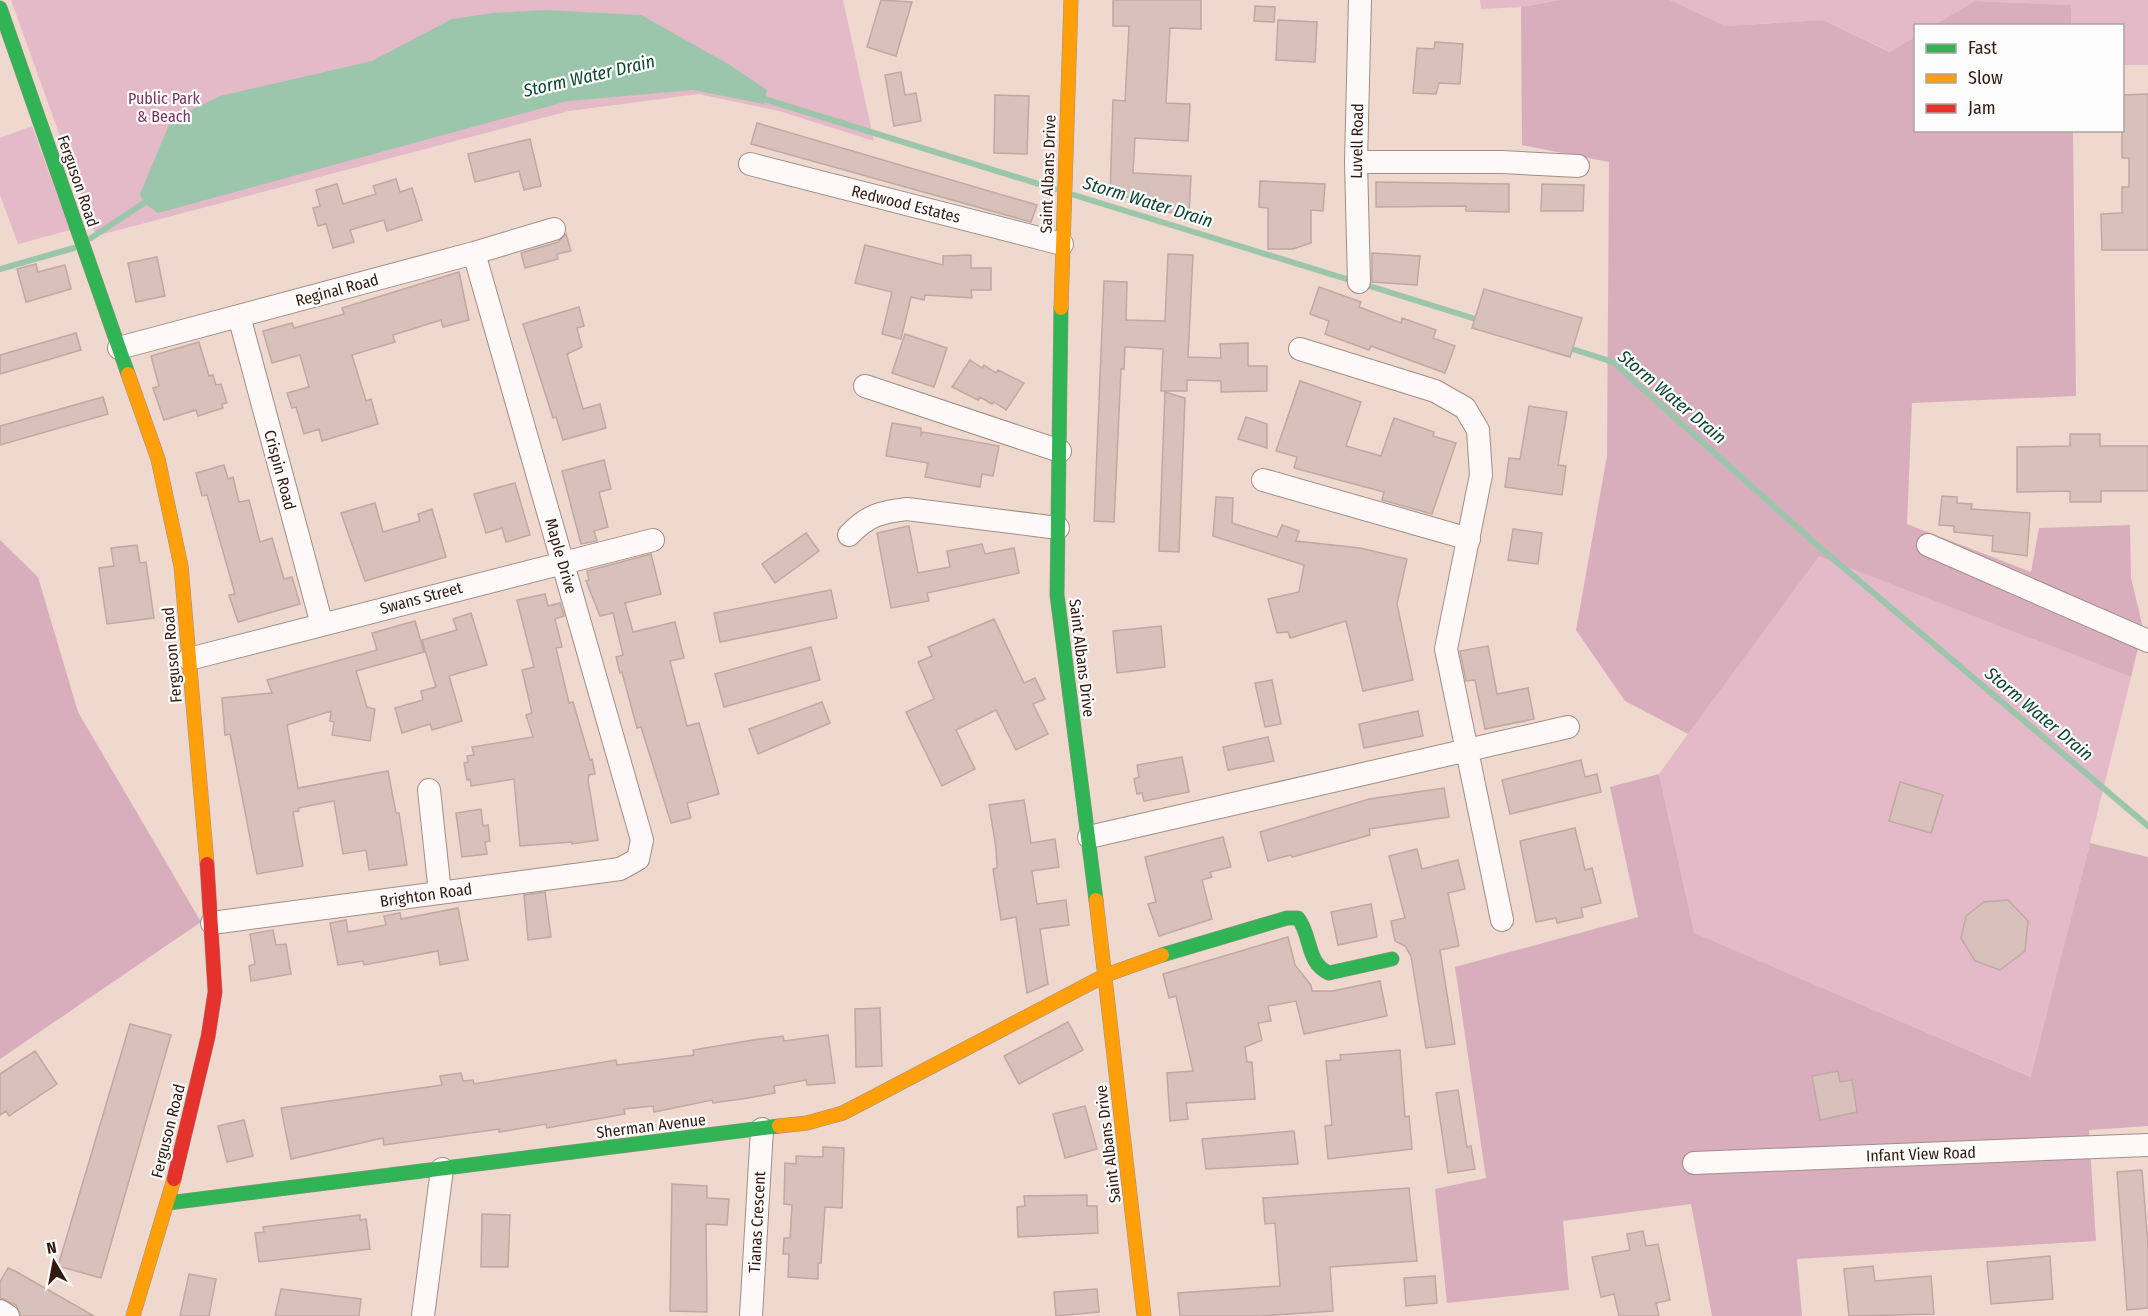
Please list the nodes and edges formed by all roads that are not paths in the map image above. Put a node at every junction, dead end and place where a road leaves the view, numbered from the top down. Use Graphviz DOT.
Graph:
graph roads {
  1 [pos="1071,0"];
  2 [pos="1360,0"];
  3 [pos="0,8"];
  4 [pos="1356,162"];
  5 [pos="750,164"];
  6 [pos="1578,166"];
  7 [pos="554,229"];
  8 [pos="1062,244"];
  9 [pos="474,253"];
  10 [pos="1359,282"];
  11 [pos="239,316"];
  12 [pos="119,348"];
  13 [pos="1300,349"];
  14 [pos="865,386"];
  15 [pos="1060,451"];
  16 [pos="1263,480"];
  17 [pos="1058,528"];
  18 [pos="849,535"];
  19 [pos="1468,539"];
  20 [pos="653,540"];
  21 [pos="1928,545"];
  22 [pos="562,561"];
  23 [pos="322,625"];
  24 [pos="2148,641"];
  25 [pos="189,659"];
  26 [pos="1568,728"];
  27 [pos="1468,752"];
  28 [pos="429,790"];
  29 [pos="1089,837"];
  30 [pos="638,859"];
  31 [pos="440,893"];
  32 [pos="1502,920"];
  33 [pos="212,923"];
  34 [pos="1392,959"];
  35 [pos="1106,975"];
  36 [pos="762,1129"];
  37 [pos="2148,1145"];
  38 [pos="1694,1163"];
  39 [pos="442,1169"];
  40 [pos="168,1203"];
  41 [pos="0,1311"];
  42 [pos="8,1316"];
  43 [pos="133,1316"];
  44 [pos="423,1316"];
  45 [pos="751,1316"];
  46 [pos="1144,1316"];
  1 -- 8 [label="street, Saint Albans Drive"];
  2 -- 4 [label="street, Luvell Road"];
  3 -- 12 [label="street, Ferguson Road"];
  4 -- 6 [label="street"];
  4 -- 10 [label="street, Luvell Road"];
  5 -- 8 [label="street, Redwood Estates"];
  7 -- 9 [label="street, Reginal Road"];
  8 -- 15 [label="street, Saint Albans Drive"];
  9 -- 11 [label="street, Reginal Road"];
  9 -- 22 [label="street, Maple Drive"];
  11 -- 12 [label="street, Reginal Road"];
  11 -- 23 [label="street, Crispin Road"];
  12 -- 25 [label="street, Ferguson Road"];
  13 -- 19 [label="street"];
  14 -- 15 [label="street"];
  15 -- 17 [label="street, Saint Albans Drive"];
  16 -- 19 [label="street"];
  17 -- 18 [label="street"];
  17 -- 29 [label="street, Saint Albans Drive"];
  19 -- 27 [label="street"];
  20 -- 22 [label="street, Swans Street"];
  21 -- 24 [label="street"];
  22 -- 23 [label="street, Swans Street"];
  22 -- 30 [label="street, Maple Drive"];
  23 -- 25 [label="street, Swans Street"];
  25 -- 33 [label="street, Ferguson Road"];
  26 -- 27 [label="street"];
  27 -- 29 [label="street"];
  27 -- 32 [label="street"];
  28 -- 31 [label="street"];
  29 -- 35 [label="street, Saint Albans Drive"];
  30 -- 31 [label="street, Brighton Road"];
  31 -- 33 [label="street, Brighton Road"];
  33 -- 40 [label="street, Ferguson Road"];
  34 -- 35 [label="street, Sherman Avenue"];
  35 -- 36 [label="street, Sherman Avenue"];
  35 -- 46 [label="street, Saint Albans Drive"];
  36 -- 39 [label="street, Sherman Avenue"];
  36 -- 45 [label="street, Tianas Crescent"];
  37 -- 38 [label="street, Infant View Road"];
  39 -- 40 [label="street, Sherman Avenue"];
  39 -- 44 [label="street"];
  40 -- 43 [label="street, Ferguson Road"];
  41 -- 42 [label="street"];
}
